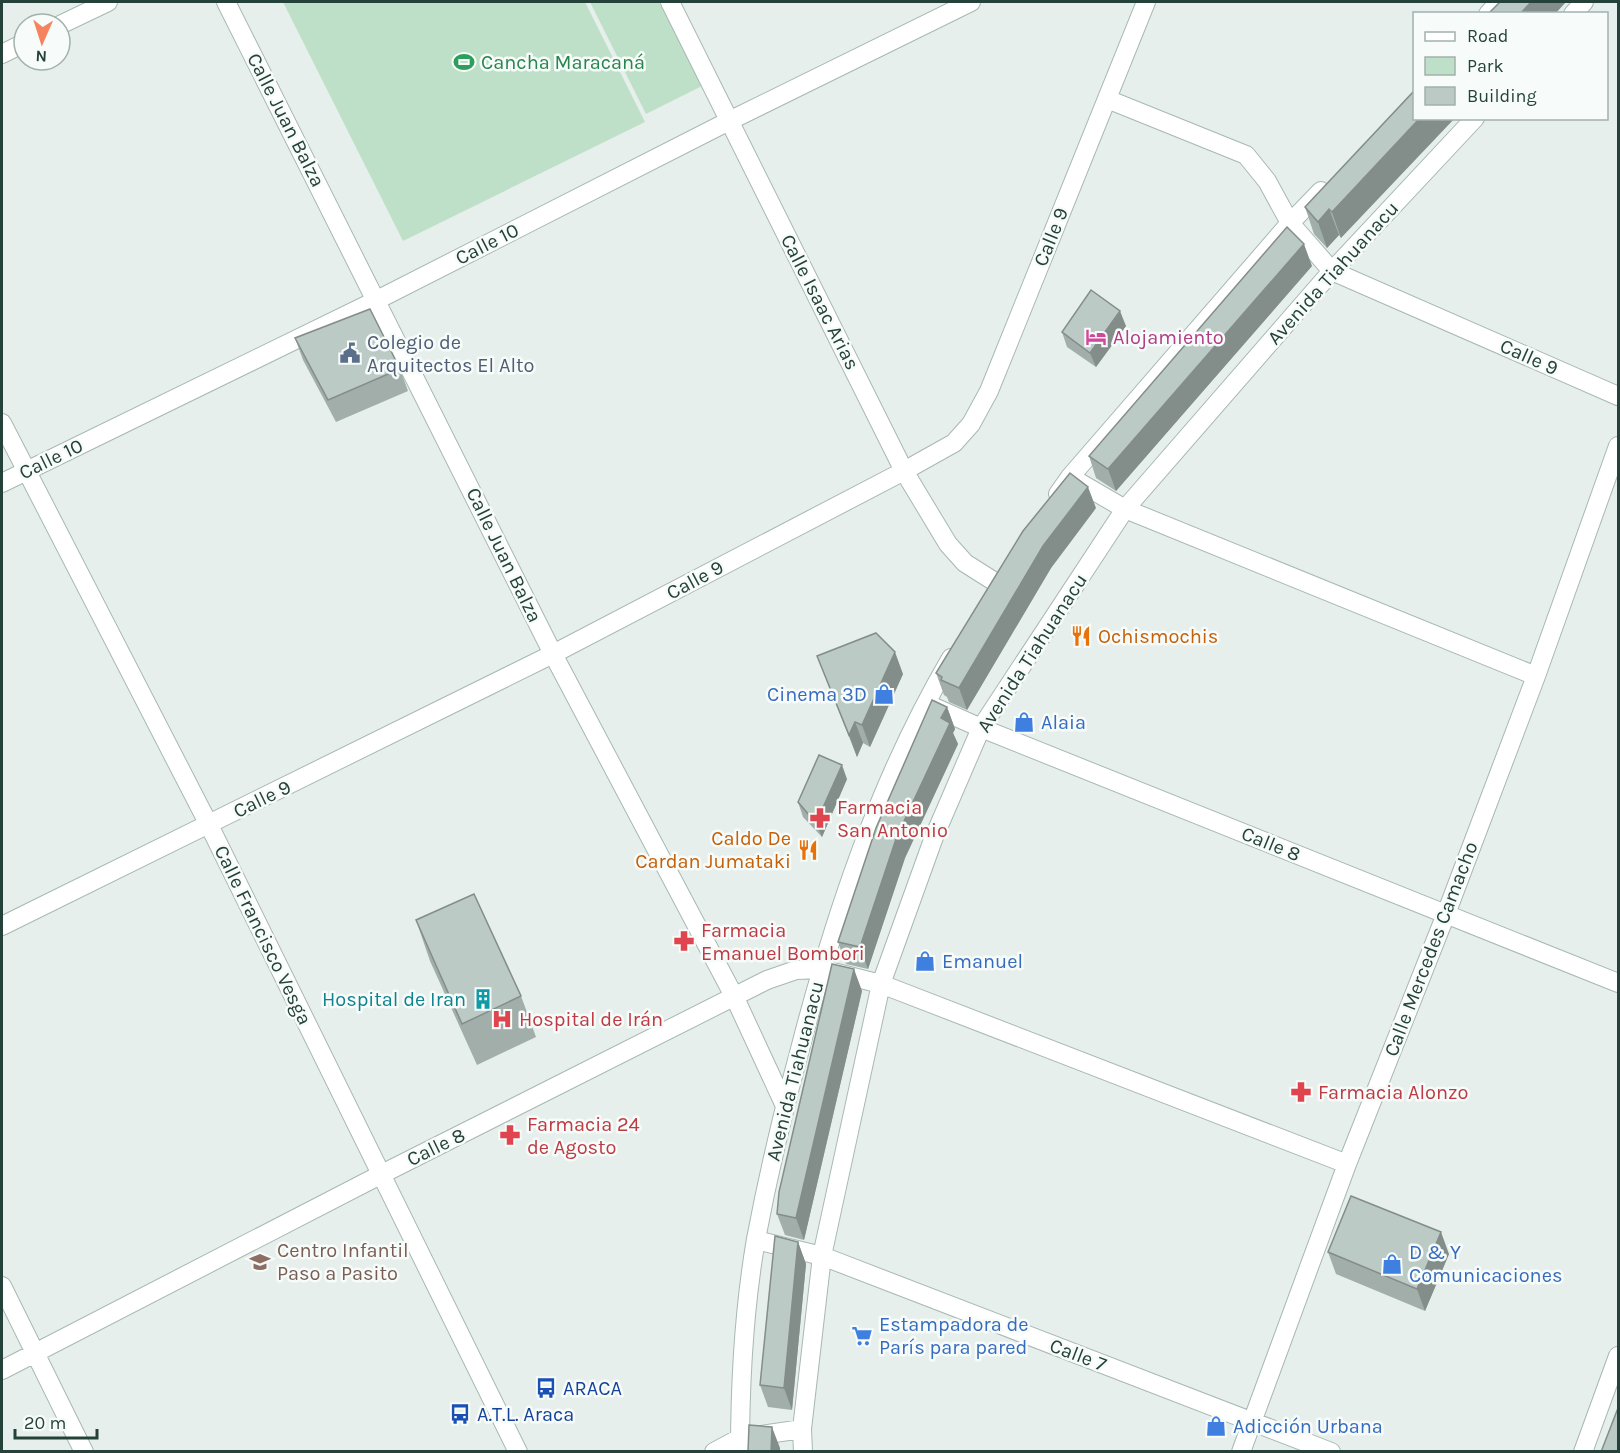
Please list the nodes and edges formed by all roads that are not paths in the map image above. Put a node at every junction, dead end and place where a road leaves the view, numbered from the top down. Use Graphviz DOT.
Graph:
graph roads {
  1 [pos="108,2"];
  2 [pos="226,2"];
  3 [pos="670,2"];
  4 [pos="971,2"];
  5 [pos="1146,2"];
  6 [pos="72,19"];
  7 [pos="1107,99"];
  8 [pos="1472,120"];
  9 [pos="729,121"];
  10 [pos="1329,182"];
  11 [pos="1290,223"];
  12 [pos="1332,271"];
  13 [pos="377,300"];
  14 [pos="1618,396"];
  15 [pos="2,423"];
  16 [pos="1618,446"];
  17 [pos="25,471"];
  18 [pos="904,471"];
  19 [pos="1070,477"];
  20 [pos="2,483"];
  21 [pos="1049,506"];
  22 [pos="1125,510"];
  23 [pos="995,582"];
  24 [pos="960,642"];
  25 [pos="553,654"];
  26 [pos="1536,676"];
  27 [pos="924,703"];
  28 [pos="981,728"];
  29 [pos="209,825"];
  30 [pos="1446,914"];
  31 [pos="2,926"];
  32 [pos="820,969"];
  33 [pos="1618,983"];
  34 [pos="881,984"];
  35 [pos="735,998"];
  36 [pos="785,1106"];
  37 [pos="1347,1164"];
  38 [pos="382,1174"];
  39 [pos="756,1240"];
  40 [pos="822,1256"];
  41 [pos="2,1286"];
  42 [pos="35,1353"];
  43 [pos="1618,1356"];
  44 [pos="2,1370"];
  45 [pos="1252,1422"];
  46 [pos="802,1429"];
  47 [pos="740,1445"];
  48 [pos="84,1452"];
  49 [pos="518,1452"];
  50 [pos="714,1452"];
  51 [pos="802,1452"];
  52 [pos="1241,1452"];
  53 [pos="1331,1452"];
  54 [pos="1583,1452"];
  1 -- 6 [label="street"];
  2 -- 13 [label="street, Calle Juan Balza"];
  3 -- 9 [label="street, Calle Isaac Arias"];
  4 -- 9 [label="street, Calle 10"];
  5 -- 7 [label="street, Calle 9"];
  7 -- 11 [label="street, Calle 9"];
  7 -- 18 [label="street, Calle 9"];
  8 -- 12 [label="street, Avenida Tiahuanacu"];
  9 -- 13 [label="street, Calle 10"];
  9 -- 18 [label="street, Calle Isaac Arias"];
  10 -- 11 [label="street"];
  11 -- 12 [label="street, Calle 9"];
  11 -- 19 [label="street"];
  12 -- 14 [label="street, Calle 9"];
  12 -- 22 [label="street, Avenida Tiahuanacu"];
  13 -- 17 [label="street, Calle 10"];
  13 -- 25 [label="street, Calle Juan Balza"];
  15 -- 17 [label="street, Calle Francisco Vesga"];
  16 -- 26 [label="street, Calle Mercedes Camacho"];
  17 -- 20 [label="street, Calle 10"];
  17 -- 29 [label="street, Calle Francisco Vesga"];
  18 -- 23 [label="street, Calle Isaac Arias"];
  18 -- 25 [label="street, Calle 9"];
  19 -- 21 [label="street"];
  19 -- 22 [label="street"];
  22 -- 26 [label="street"];
  22 -- 28 [label="street, Avenida Tiahuanacu"];
  24 -- 27 [label="street, Avenida Tiahuanacu"];
  25 -- 29 [label="street, Calle 9"];
  25 -- 35 [label="street, Calle Juan Balza"];
  26 -- 30 [label="street, Calle Mercedes Camacho"];
  27 -- 28 [label="street, Calle 8"];
  27 -- 32 [label="street, Avenida Tiahuanacu"];
  28 -- 30 [label="street, Calle 8"];
  28 -- 34 [label="street, Avenida Tiahuanacu"];
  29 -- 31 [label="street, Calle 9"];
  29 -- 38 [label="street, Calle Francisco Vesga"];
  30 -- 33 [label="street, Calle 8"];
  30 -- 37 [label="street, Calle Mercedes Camacho"];
  32 -- 34 [label="street, Calle 8"];
  32 -- 35 [label="street, Calle 8"];
  32 -- 36 [label="street, Avenida Tiahuanacu"];
  34 -- 37 [label="street, Calle 8"];
  34 -- 40 [label="street, Avenida Tiahuanacu"];
  35 -- 36 [label="street, Calle Juan Balza"];
  35 -- 38 [label="street, Calle 8"];
  36 -- 39 [label="street, Avenida Tiahuanacu"];
  37 -- 45 [label="street, Calle Mercedes Camacho"];
  38 -- 42 [label="street, Calle 8"];
  38 -- 49 [label="street, Calle Francisco Vesga"];
  39 -- 40 [label="street, Calle 7"];
  39 -- 47 [label="street, Avenida Tiahuanacu"];
  40 -- 45 [label="street, Calle 7"];
  40 -- 46 [label="street, Avenida Tiahuanacu"];
  41 -- 42 [label="street"];
  42 -- 44 [label="street, Calle 8"];
  42 -- 48 [label="street"];
  43 -- 54 [label="street"];
  45 -- 52 [label="street, Calle Mercedes Camacho"];
  45 -- 53 [label="street, Calle 7"];
  46 -- 47 [label="street"];
  46 -- 51 [label="street, Avenida Tiahuanacu"];
  47 -- 50 [label="street"];
}
